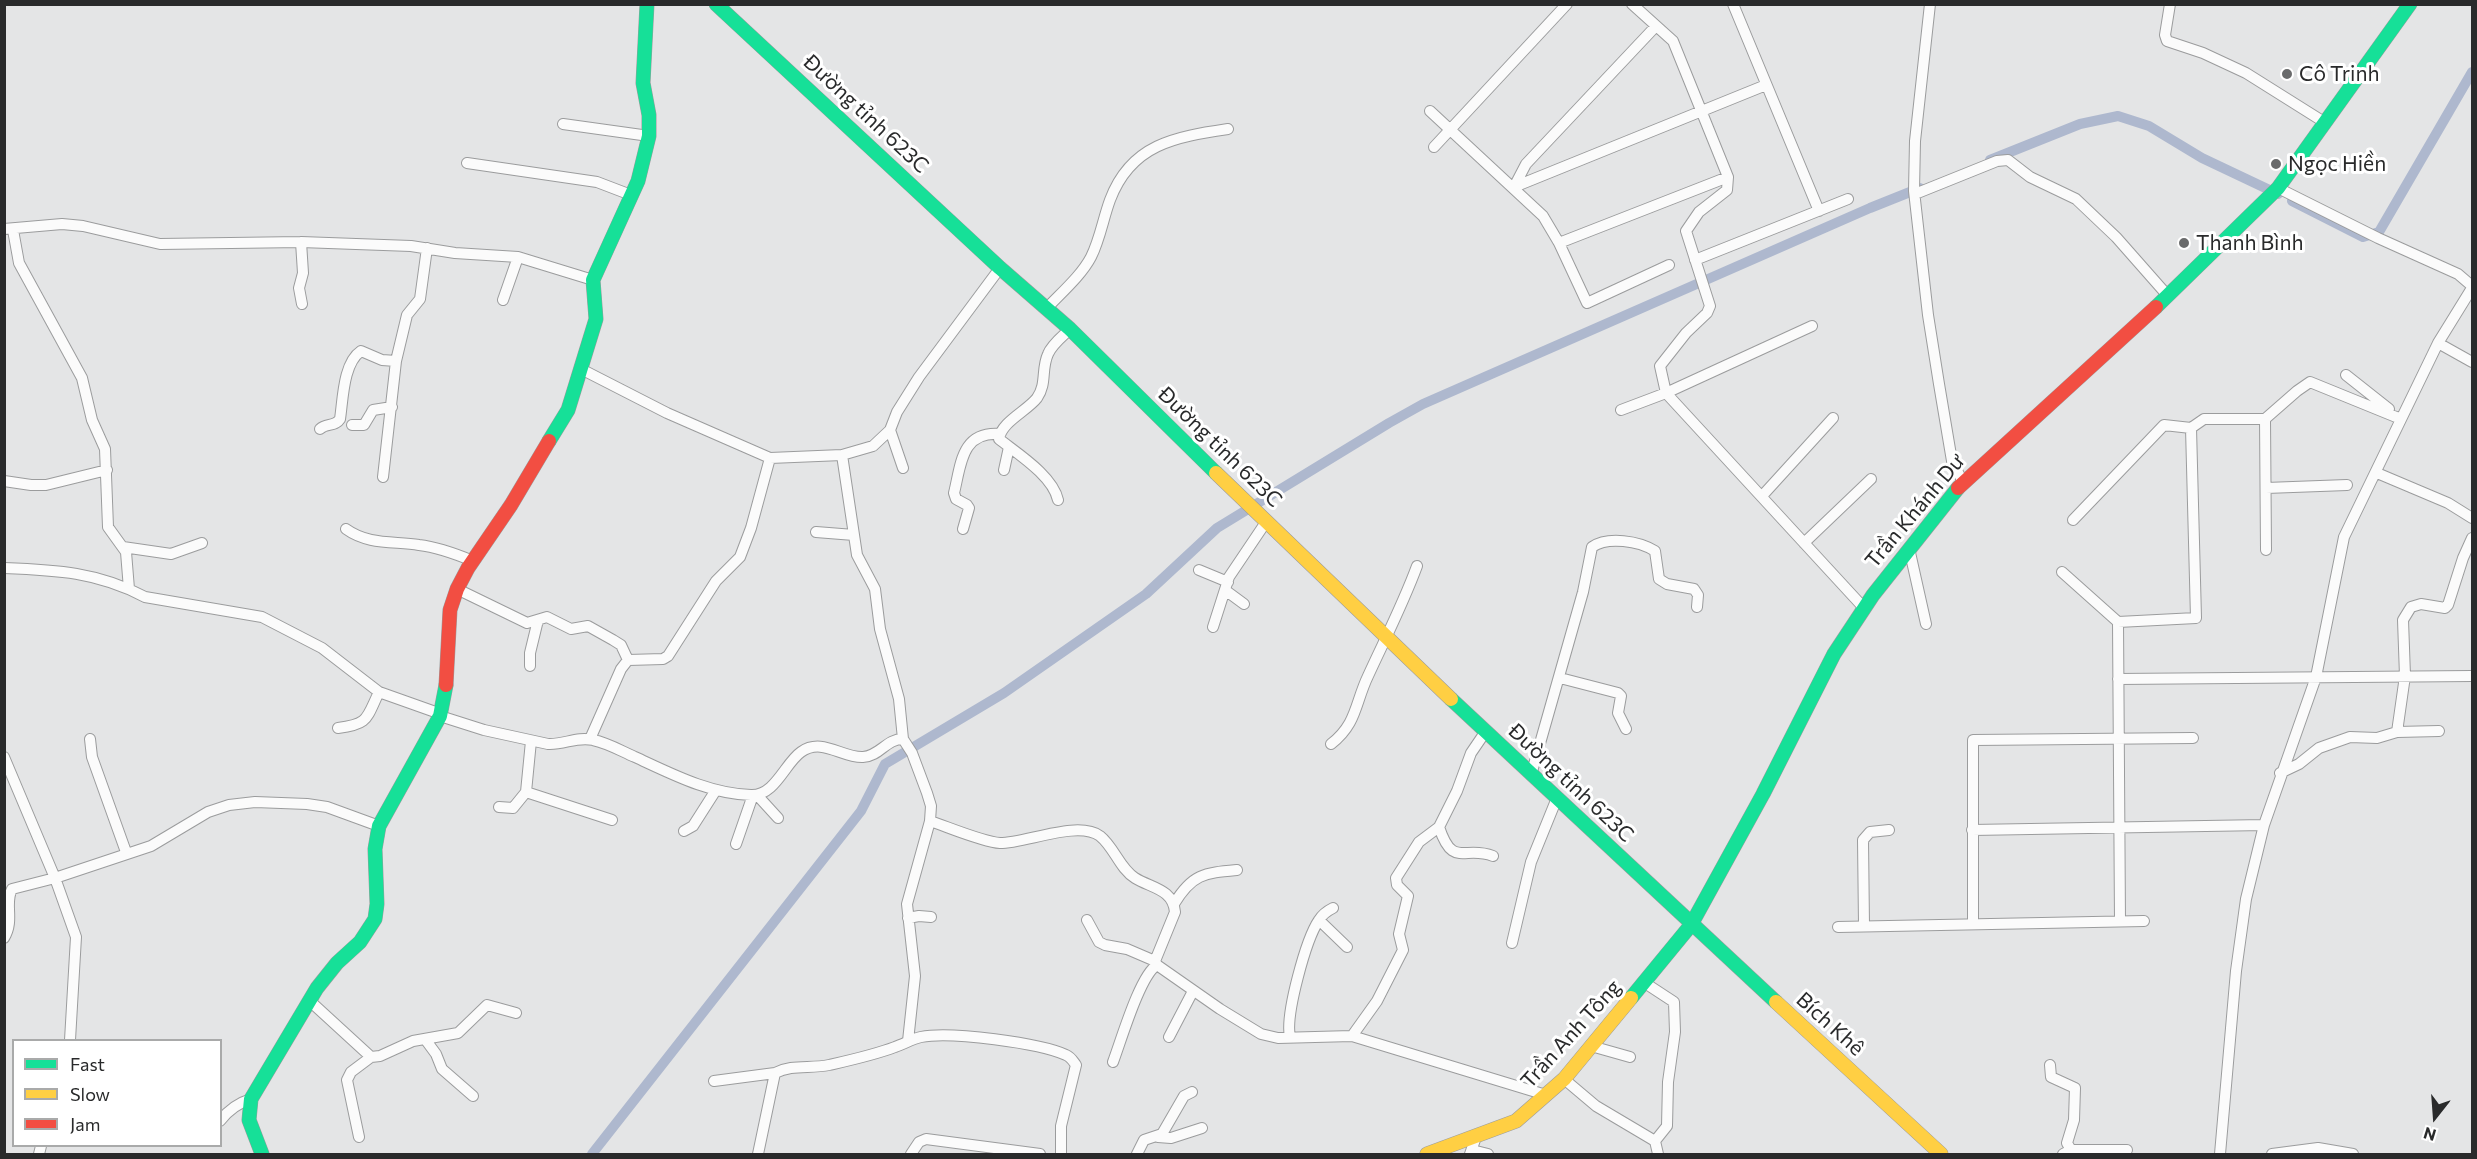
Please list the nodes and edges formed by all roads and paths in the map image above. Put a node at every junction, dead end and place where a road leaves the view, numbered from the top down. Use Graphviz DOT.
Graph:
graph roads {
  1 [pos="647,4"];
  2 [pos="716,4"];
  3 [pos="1567,4"];
  4 [pos="1632,4"];
  5 [pos="1733,4"];
  6 [pos="1930,4"];
  7 [pos="2170,4"];
  8 [pos="2410,4"];
  9 [pos="1656,26"];
  10 [pos="1766,85"];
  11 [pos="1430,111"];
  12 [pos="1701,112"];
  13 [pos="2324,122"];
  14 [pos="563,124"];
  15 [pos="1228,129"];
  16 [pos="1450,130"];
  17 [pos="649,136"];
  18 [pos="1434,147"];
  19 [pos="467,163"];
  20 [pos="1728,177"];
  21 [pos="1514,188"];
  22 [pos="1914,190"];
  23 [pos="2274,192"];
  24 [pos="631,195"];
  25 [pos="1848,199"];
  26 [pos="1819,211"];
  27 [pos="9,229"];
  28 [pos="301,242"];
  29 [pos="1559,243"];
  30 [pos="427,248"];
  31 [pos="518,257"];
  32 [pos="1695,260"];
  33 [pos="1669,265"];
  34 [pos="1000,268"];
  35 [pos="594,280"];
  36 [pos="2472,287"];
  37 [pos="2169,296"];
  38 [pos="503,300"];
  39 [pos="302,304"];
  40 [pos="1046,309"];
  41 [pos="1812,326"];
  42 [pos="1070,329"];
  43 [pos="2438,343"];
  44 [pos="396,361"];
  45 [pos="2472,362"];
  46 [pos="581,369"];
  47 [pos="2346,375"];
  48 [pos="1666,393"];
  49 [pos="392,407"];
  50 [pos="1621,410"];
  51 [pos="1833,418"];
  52 [pos="2265,419"];
  53 [pos="2401,419"];
  54 [pos="352,425"];
  55 [pos="2191,428"];
  56 [pos="320,429"];
  57 [pos="890,430"];
  58 [pos="1000,434"];
  59 [pos="1009,447"];
  60 [pos="842,455"];
  61 [pos="770,458"];
  62 [pos="903,468"];
  63 [pos="107,470"];
  64 [pos="1004,470"];
  65 [pos="2377,473"];
  66 [pos="383,477"];
  67 [pos="1871,479"];
  68 [pos="4,481"];
  69 [pos="1963,482"];
  70 [pos="2347,485"];
  71 [pos="2266,488"];
  72 [pos="1762,496"];
  73 [pos="1058,500"];
  74 [pos="2472,518"];
  75 [pos="2073,520"];
  76 [pos="1266,522"];
  77 [pos="346,529"];
  78 [pos="963,529"];
  79 [pos="816,532"];
  80 [pos="854,535"];
  81 [pos="2472,538"];
  82 [pos="202,543"];
  83 [pos="1804,543"];
  84 [pos="123,547"];
  85 [pos="1909,548"];
  86 [pos="2266,550"];
  87 [pos="473,561"];
  88 [pos="1417,566"];
  89 [pos="4,568"];
  90 [pos="1199,570"];
  91 [pos="2062,572"];
  92 [pos="1226,586"];
  93 [pos="129,589"];
  94 [pos="457,590"];
  95 [pos="1244,604"];
  96 [pos="1697,607"];
  97 [pos="1864,608"];
  98 [pos="538,620"];
  99 [pos="2118,622"];
  100 [pos="1926,624"];
  101 [pos="1213,627"];
  102 [pos="1387,636"];
  103 [pos="628,660"];
  104 [pos="530,666"];
  105 [pos="2472,675"];
  106 [pos="2405,676"];
  107 [pos="2316,677"];
  108 [pos="1560,678"];
  109 [pos="2118,679"];
  110 [pos="380,692"];
  111 [pos="441,715"];
  112 [pos="338,728"];
  113 [pos="1626,729"];
  114 [pos="1486,731"];
  115 [pos="2439,731"];
  116 [pos="2397,732"];
  117 [pos="2193,738"];
  118 [pos="90,739"];
  119 [pos="590,739"];
  120 [pos="2118,739"];
  121 [pos="531,741"];
  122 [pos="1331,744"];
  123 [pos="907,746"];
  124 [pos="4,757"];
  125 [pos="2280,773"];
  126 [pos="1531,775"];
  127 [pos="716,790"];
  128 [pos="526,792"];
  129 [pos="755,795"];
  130 [pos="1557,798"];
  131 [pos="499,807"];
  132 [pos="778,818"];
  133 [pos="612,820"];
  134 [pos="930,821"];
  135 [pos="2264,825"];
  136 [pos="379,826"];
  137 [pos="1439,827"];
  138 [pos="2119,828"];
  139 [pos="1889,830"];
  140 [pos="1972,830"];
  141 [pos="684,831"];
  142 [pos="736,844"];
  143 [pos="126,852"];
  144 [pos="1493,856"];
  145 [pos="1237,870"];
  146 [pos="55,878"];
  147 [pos="8,887"];
  148 [pos="1174,904"];
  149 [pos="1333,908"];
  150 [pos="931,917"];
  151 [pos="908,918"];
  152 [pos="1087,920"];
  153 [pos="1319,920"];
  154 [pos="2120,920"];
  155 [pos="2144,921"];
  156 [pos="1973,923"];
  157 [pos="1691,925"];
  158 [pos="1864,925"];
  159 [pos="1838,927"];
  160 [pos="4,938"];
  161 [pos="1512,943"];
  162 [pos="1347,947"];
  163 [pos="1156,963"];
  164 [pos="1645,982"];
  165 [pos="1193,991"];
  166 [pos="311,1002"];
  167 [pos="516,1013"];
  168 [pos="1352,1036"];
  169 [pos="1169,1037"];
  170 [pos="1290,1037"];
  171 [pos="70,1039"];
  172 [pos="425,1039"];
  173 [pos="908,1041"];
  174 [pos="1591,1046"];
  175 [pos="371,1057"];
  176 [pos="1630,1057"];
  177 [pos="1113,1062"];
  178 [pos="2050,1065"];
  179 [pos="775,1073"];
  180 [pos="1564,1079"];
  181 [pos="714,1081"];
  182 [pos="1192,1092"];
  183 [pos="1546,1095"];
  184 [pos="473,1096"];
  185 [pos="252,1099"];
  186 [pos="222,1119"];
  187 [pos="1202,1128"];
  188 [pos="359,1137"];
  189 [pos="1158,1137"];
  190 [pos="1655,1141"];
  191 [pos="955,1142"];
  192 [pos="1473,1147"];
  193 [pos="2127,1150"];
  194 [pos="990,1151"];
  195 [pos="2067,1152"];
  196 [pos="262,1155"];
  197 [pos="758,1155"];
  198 [pos="911,1155"];
  199 [pos="952,1155"];
  200 [pos="1040,1155"];
  201 [pos="1060,1155"];
  202 [pos="1137,1155"];
  203 [pos="1427,1155"];
  204 [pos="1488,1155"];
  205 [pos="1658,1155"];
  206 [pos="1941,1155"];
  207 [pos="2220,1155"];
  208 [pos="2272,1155"];
  209 [pos="2353,1155"];
  1 -- 17 [label="street"];
  2 -- 34 [label="street, Đường tỉnh 623C"];
  3 -- 16 [label="street"];
  4 -- 9 [label="street"];
  5 -- 10 [label="street"];
  6 -- 22 [label="street"];
  7 -- 13 [label="street"];
  8 -- 13 [label="street, Trần Khánh Dư"];
  9 -- 12 [label="street"];
  9 -- 21 [label="street"];
  10 -- 12 [label="street"];
  10 -- 26 [label="street"];
  11 -- 16 [label="street"];
  12 -- 20 [label="street"];
  12 -- 21 [label="street"];
  13 -- 23 [label="street, Trần Khánh Dư"];
  14 -- 17 [label="street"];
  15 -- 40 [label="street"];
  16 -- 18 [label="street"];
  16 -- 21 [label="street"];
  17 -- 24 [label="street"];
  19 -- 24 [label="street"];
  20 -- 29 [label="street"];
  20 -- 32 [label="street"];
  21 -- 29 [label="street"];
  22 -- 37 [label="street"];
  22 -- 69 [label="street"];
  23 -- 36 [label="street"];
  23 -- 37 [label="street, Trần Khánh Dư"];
  24 -- 35 [label="street"];
  25 -- 26 [label="street"];
  26 -- 32 [label="street"];
  27 -- 28 [label="street"];
  27 -- 63 [label="street"];
  28 -- 30 [label="street"];
  28 -- 39 [label="street"];
  29 -- 33 [label="street"];
  30 -- 31 [label="street"];
  30 -- 44 [label="street"];
  31 -- 35 [label="street"];
  31 -- 38 [label="street"];
  32 -- 48 [label="street"];
  34 -- 40 [label="street, Đường tỉnh 623C"];
  34 -- 57 [label="street"];
  35 -- 46 [label="street"];
  36 -- 43 [label="street"];
  37 -- 69 [label="street, Trần Khánh Dư"];
  40 -- 42 [label="street, Đường tỉnh 623C"];
  41 -- 48 [label="street"];
  42 -- 58 [label="street"];
  42 -- 76 [label="street, Đường tỉnh 623C"];
  43 -- 45 [label="street"];
  43 -- 53 [label="street"];
  44 -- 49 [label="street"];
  44 -- 56 [label="street"];
  46 -- 61 [label="street"];
  46 -- 87 [label="street"];
  47 -- 53 [label="street"];
  48 -- 50 [label="street"];
  48 -- 72 [label="street"];
  49 -- 54 [label="street"];
  49 -- 66 [label="street"];
  51 -- 72 [label="street"];
  52 -- 53 [label="street"];
  52 -- 55 [label="street"];
  52 -- 71 [label="street"];
  53 -- 65 [label="street"];
  55 -- 75 [label="street"];
  55 -- 99 [label="street"];
  57 -- 60 [label="street"];
  57 -- 62 [label="street"];
  58 -- 59 [label="street"];
  58 -- 78 [label="street"];
  59 -- 64 [label="street"];
  59 -- 73 [label="street"];
  60 -- 61 [label="street"];
  60 -- 80 [label="street"];
  61 -- 103 [label="street"];
  63 -- 68 [label="street"];
  63 -- 84 [label="street"];
  65 -- 74 [label="street"];
  65 -- 107 [label="street"];
  67 -- 83 [label="street"];
  69 -- 85 [label="street, Trần Khánh Dư"];
  70 -- 71 [label="street"];
  71 -- 86 [label="street"];
  72 -- 83 [label="street"];
  76 -- 92 [label="street"];
  76 -- 102 [label="street, Đường tỉnh 623C"];
  77 -- 87 [label="street"];
  79 -- 80 [label="street"];
  80 -- 123 [label="street"];
  81 -- 106 [label="street"];
  82 -- 84 [label="street"];
  83 -- 97 [label="street"];
  84 -- 93 [label="street"];
  85 -- 97 [label="street, Trần Khánh Dư"];
  85 -- 100 [label="street"];
  87 -- 94 [label="street"];
  88 -- 102 [label="street"];
  89 -- 93 [label="street"];
  90 -- 92 [label="street"];
  91 -- 99 [label="street"];
  92 -- 95 [label="street"];
  92 -- 101 [label="street"];
  93 -- 110 [label="street"];
  94 -- 98 [label="street"];
  94 -- 111 [label="street"];
  96 -- 108 [label="street"];
  97 -- 157 [label="street, Trần Khánh Dư"];
  98 -- 103 [label="street"];
  98 -- 104 [label="street"];
  99 -- 109 [label="street"];
  102 -- 114 [label="street, Đường tỉnh 623C"];
  102 -- 122 [label="street"];
  103 -- 119 [label="street"];
  105 -- 106 [label="street"];
  106 -- 107 [label="street"];
  106 -- 116 [label="street"];
  107 -- 109 [label="street"];
  107 -- 125 [label="street"];
  108 -- 113 [label="street"];
  108 -- 126 [label="street"];
  109 -- 120 [label="street"];
  110 -- 111 [label="street"];
  110 -- 112 [label="street"];
  111 -- 121 [label="street"];
  111 -- 136 [label="street"];
  114 -- 126 [label="street, Đường tỉnh 623C"];
  114 -- 137 [label="street"];
  115 -- 116 [label="street"];
  116 -- 125 [label="street"];
  117 -- 120 [label="street"];
  118 -- 143 [label="street"];
  119 -- 121 [label="street"];
  119 -- 127 [label="street"];
  120 -- 138 [label="street"];
  120 -- 140 [label="street"];
  121 -- 128 [label="street"];
  123 -- 129 [label="street"];
  123 -- 134 [label="street"];
  124 -- 146 [label="street"];
  125 -- 135 [label="street"];
  126 -- 130 [label="street, Đường tỉnh 623C"];
  127 -- 129 [label="street"];
  127 -- 141 [label="street"];
  128 -- 131 [label="street"];
  128 -- 133 [label="street"];
  129 -- 132 [label="street"];
  129 -- 142 [label="street"];
  130 -- 157 [label="street, Đường tỉnh 623C"];
  130 -- 161 [label="street"];
  134 -- 148 [label="street"];
  134 -- 151 [label="street"];
  135 -- 138 [label="street"];
  135 -- 207 [label="street"];
  136 -- 143 [label="street"];
  136 -- 166 [label="street"];
  137 -- 144 [label="street"];
  137 -- 168 [label="street"];
  138 -- 140 [label="street"];
  138 -- 154 [label="street"];
  139 -- 158 [label="street"];
  140 -- 156 [label="street"];
  143 -- 146 [label="street"];
  145 -- 148 [label="street"];
  146 -- 147 [label="street"];
  146 -- 171 [label="street"];
  147 -- 160 [label="street"];
  148 -- 163 [label="street"];
  149 -- 153 [label="street"];
  150 -- 151 [label="street"];
  151 -- 173 [label="street"];
  152 -- 163 [label="street"];
  153 -- 162 [label="street"];
  153 -- 170 [label="street"];
  154 -- 155 [label="street"];
  154 -- 156 [label="street"];
  156 -- 158 [label="street"];
  157 -- 164 [label="street, Trần Anh Tông"];
  157 -- 206 [label="street, Bích Khê"];
  158 -- 159 [label="street"];
  163 -- 165 [label="street"];
  163 -- 177 [label="street"];
  164 -- 174 [label="street, Trần Anh Tông"];
  164 -- 190 [label="street"];
  165 -- 169 [label="street"];
  165 -- 170 [label="street"];
  166 -- 175 [label="street"];
  166 -- 185 [label="street"];
  167 -- 172 [label="street"];
  168 -- 170 [label="street"];
  168 -- 183 [label="street"];
  172 -- 175 [label="street"];
  172 -- 184 [label="street"];
  173 -- 179 [label="street"];
  173 -- 201 [label="street"];
  174 -- 176 [label="street"];
  174 -- 180 [label="street, Trần Anh Tông"];
  175 -- 188 [label="street"];
  178 -- 195 [label="street"];
  179 -- 181 [label="street"];
  179 -- 197 [label="street"];
  180 -- 183 [label="street, Trần Anh Tông"];
  180 -- 190 [label="street"];
  182 -- 189 [label="street"];
  183 -- 192 [label="street, Trần Anh Tông"];
  185 -- 186 [label="street"];
  185 -- 196 [label="street"];
  187 -- 189 [label="street"];
  189 -- 202 [label="street"];
  190 -- 205 [label="street"];
  191 -- 194 [label="street"];
  191 -- 198 [label="street"];
  191 -- 199 [label="street"];
  192 -- 203 [label="street, Trần Anh Tông"];
  192 -- 204 [label="street"];
  193 -- 195 [label="street"];
  194 -- 200 [label="street"];
  208 -- 209 [label="street"];
}
